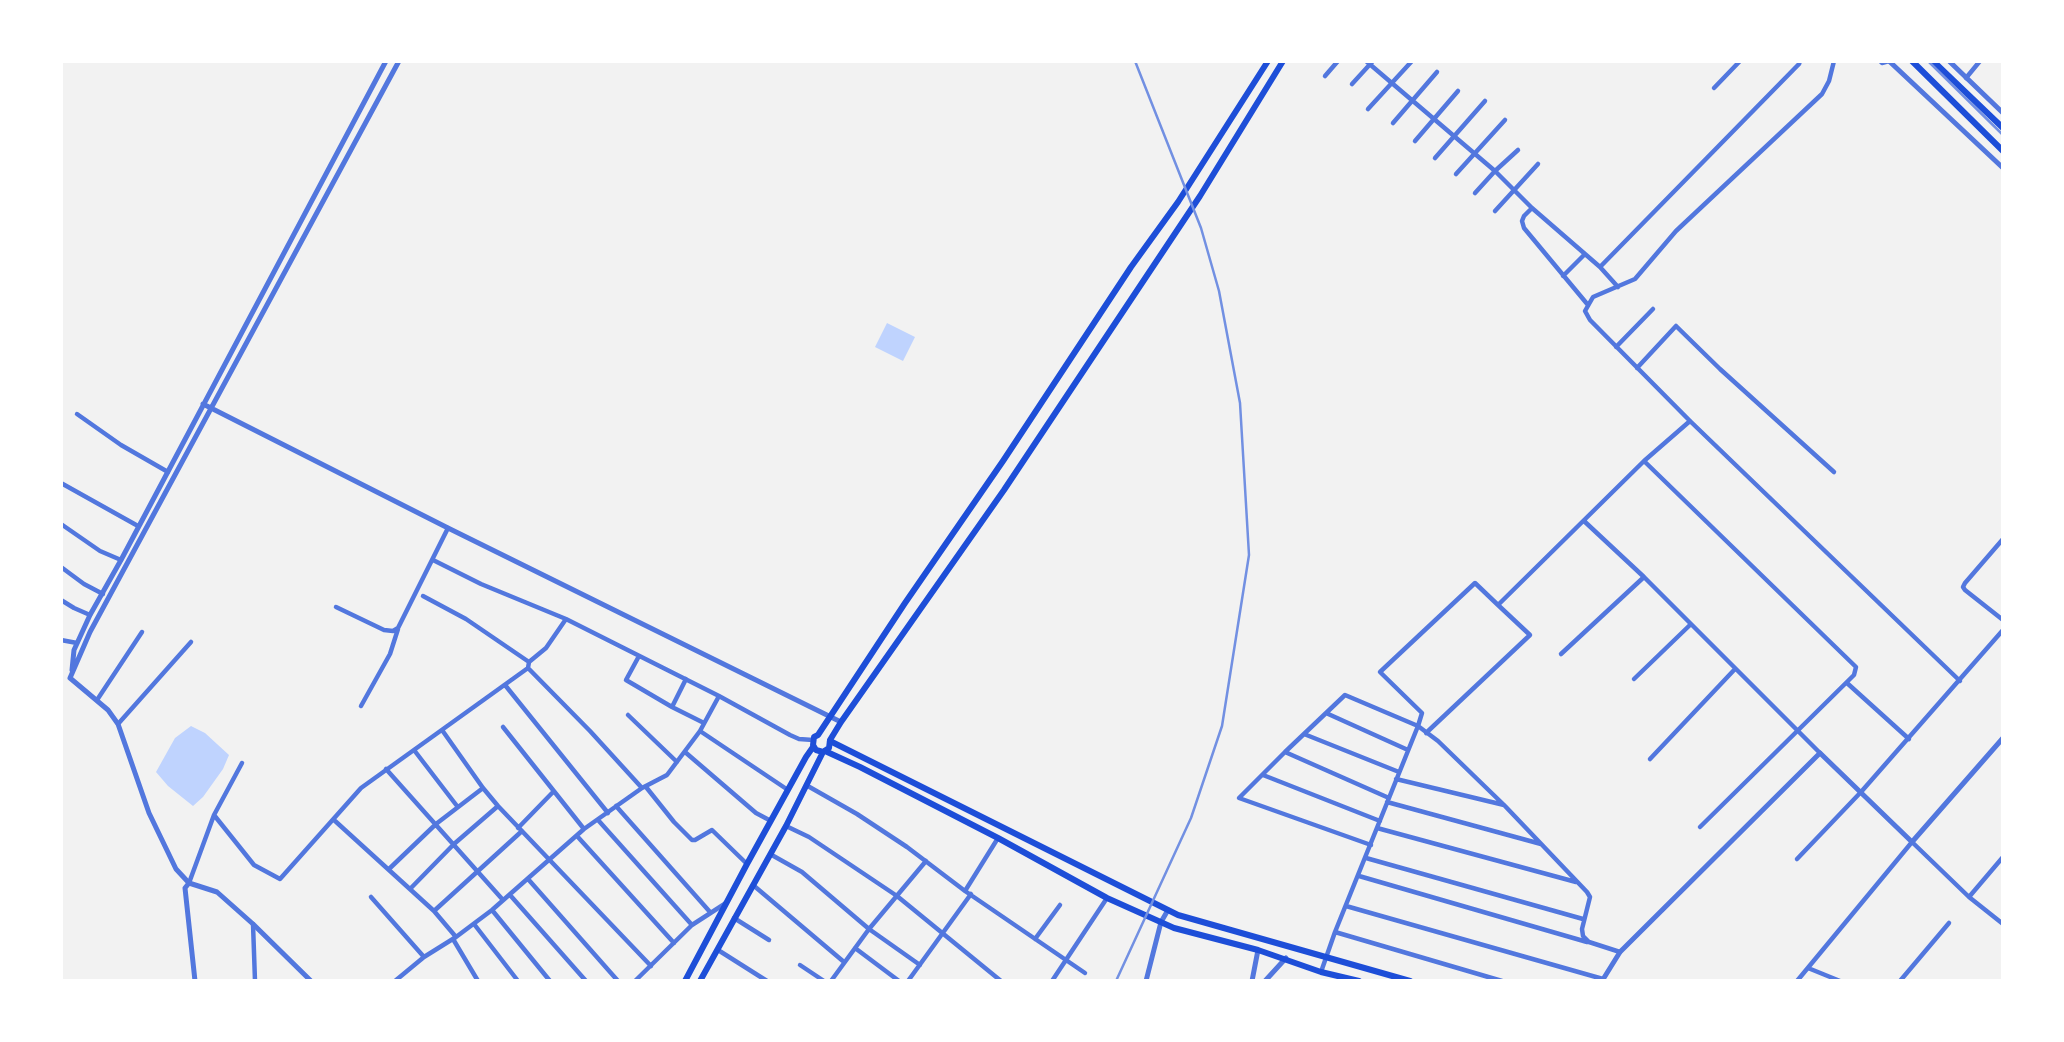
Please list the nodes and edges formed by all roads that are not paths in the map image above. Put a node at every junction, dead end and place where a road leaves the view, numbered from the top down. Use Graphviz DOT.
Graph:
graph roads {
  1 [pos="386,61"];
  2 [pos="399,61"];
  3 [pos="1268,61"];
  4 [pos="1283,61"];
  5 [pos="1338,61"];
  6 [pos="1412,61"];
  7 [pos="1740,61"];
  8 [pos="1800,61"];
  9 [pos="1834,61"];
  10 [pos="1880,61"];
  11 [pos="1889,61"];
  12 [pos="1912,61"];
  13 [pos="1933,61"];
  14 [pos="1949,61"];
  15 [pos="1980,61"];
  16 [pos="1370,62"];
  17 [pos="1437,72"];
  18 [pos="1325,76"];
  19 [pos="1966,78"];
  20 [pos="1352,84"];
  21 [pos="1391,84"];
  22 [pos="1714,88"];
  23 [pos="1458,91"];
  24 [pos="1412,100"];
  25 [pos="1485,100"];
  26 [pos="1368,109"];
  27 [pos="2003,113"];
  28 [pos="1434,120"];
  29 [pos="1505,120"];
  30 [pos="1393,123"];
  31 [pos="2003,128"];
  32 [pos="1454,137"];
  33 [pos="1415,141"];
  34 [pos="1518,150"];
  35 [pos="2003,151"];
  36 [pos="1475,154"];
  37 [pos="1435,158"];
  38 [pos="1538,164"];
  39 [pos="2003,168"];
  40 [pos="1495,171"];
  41 [pos="1456,174"];
  42 [pos="1514,191"];
  43 [pos="1475,193"];
  44 [pos="1532,208"];
  45 [pos="1495,211"];
  46 [pos="1584,255"];
  47 [pos="1600,267"];
  48 [pos="1563,276"];
  49 [pos="1618,287"];
  50 [pos="1587,305"];
  51 [pos="1653,309"];
  52 [pos="1616,347"];
  53 [pos="1637,368"];
  54 [pos="203,404"];
  55 [pos="212,408"];
  56 [pos="77,414"];
  57 [pos="1690,421"];
  58 [pos="1644,461"];
  59 [pos="168,472"];
  60 [pos="1834,472"];
  61 [pos="61,483"];
  62 [pos="1583,520"];
  63 [pos="61,524"];
  64 [pos="138,526"];
  65 [pos="448,528"];
  66 [pos="2003,539"];
  67 [pos="121,560"];
  68 [pos="433,560"];
  69 [pos="61,567"];
  70 [pos="1644,577"];
  71 [pos="103,594"];
  72 [pos="423,596"];
  73 [pos="61,600"];
  74 [pos="1499,605"];
  75 [pos="336,607"];
  76 [pos="90,615"];
  77 [pos="566,619"];
  78 [pos="2003,620"];
  79 [pos="1690,624"];
  80 [pos="398,628"];
  81 [pos="2003,630"];
  82 [pos="142,632"];
  83 [pos="61,640"];
  84 [pos="191,642"];
  85 [pos="78,643"];
  86 [pos="1561,654"];
  87 [pos="639,656"];
  88 [pos="528,665"];
  89 [pos="1735,669"];
  90 [pos="70,678"];
  91 [pos="686,679"];
  92 [pos="1634,679"];
  93 [pos="61,680"];
  94 [pos="1960,681"];
  95 [pos="1847,683"];
  96 [pos="505,685"];
  97 [pos="719,695"];
  98 [pos="97,699"];
  99 [pos="361,706"];
  100 [pos="672,707"];
  101 [pos="1326,713"];
  102 [pos="628,715"];
  103 [pos="830,715"];
  104 [pos="841,722"];
  105 [pos="704,723"];
  106 [pos="118,724"];
  107 [pos="503,726"];
  108 [pos="1418,726"];
  109 [pos="443,730"];
  110 [pos="700,731"];
  111 [pos="1798,731"];
  112 [pos="1426,733"];
  113 [pos="1304,734"];
  114 [pos="2003,738"];
  115 [pos="1909,739"];
  116 [pos="815,740"];
  117 [pos="830,741"];
  118 [pos="414,750"];
  119 [pos="1408,750"];
  120 [pos="685,752"];
  121 [pos="824,752"];
  122 [pos="1285,752"];
  123 [pos="1820,753"];
  124 [pos="1650,759"];
  125 [pos="677,762"];
  126 [pos="242,763"];
  127 [pos="386,769"];
  128 [pos="1399,772"];
  129 [pos="1263,775"];
  130 [pos="1396,779"];
  131 [pos="806,785"];
  132 [pos="644,787"];
  133 [pos="483,788"];
  134 [pos="788,790"];
  135 [pos="554,791"];
  136 [pos="1861,792"];
  137 [pos="1388,800"];
  138 [pos="457,806"];
  139 [pos="498,806"];
  140 [pos="616,806"];
  141 [pos="1505,806"];
  142 [pos="608,813"];
  143 [pos="215,815"];
  144 [pos="334,820"];
  145 [pos="598,820"];
  146 [pos="771,821"];
  147 [pos="1380,821"];
  148 [pos="436,824"];
  149 [pos="786,826"];
  150 [pos="1700,827"];
  151 [pos="1377,828"];
  152 [pos="520,829"];
  153 [pos="584,829"];
  154 [pos="577,836"];
  155 [pos="998,838"];
  156 [pos="1912,842"];
  157 [pos="454,844"];
  158 [pos="1371,845"];
  159 [pos="1543,845"];
  160 [pos="770,854"];
  161 [pos="2003,857"];
  162 [pos="1366,858"];
  163 [pos="548,859"];
  164 [pos="1797,859"];
  165 [pos="926,861"];
  166 [pos="747,864"];
  167 [pos="389,869"];
  168 [pos="477,871"];
  169 [pos="1359,876"];
  170 [pos="528,879"];
  171 [pos="189,883"];
  172 [pos="1579,883"];
  173 [pos="753,885"];
  174 [pos="410,889"];
  175 [pos="965,891"];
  176 [pos="971,894"];
  177 [pos="510,895"];
  178 [pos="897,896"];
  179 [pos="372,897"];
  180 [pos="1969,897"];
  181 [pos="1107,898"];
  182 [pos="503,900"];
  183 [pos="726,902"];
  184 [pos="1060,905"];
  185 [pos="1346,906"];
  186 [pos="492,910"];
  187 [pos="1168,910"];
  188 [pos="433,911"];
  189 [pos="710,912"];
  190 [pos="734,918"];
  191 [pos="1583,919"];
  192 [pos="1161,922"];
  193 [pos="1949,923"];
  194 [pos="253,924"];
  195 [pos="474,924"];
  196 [pos="2003,924"];
  197 [pos="692,925"];
  198 [pos="869,929"];
  199 [pos="1335,932"];
  200 [pos="943,933"];
  201 [pos="454,938"];
  202 [pos="1035,939"];
  203 [pos="769,940"];
  204 [pos="674,943"];
  205 [pos="1589,943"];
  206 [pos="855,948"];
  207 [pos="717,949"];
  208 [pos="1258,950"];
  209 [pos="1620,952"];
  210 [pos="424,957"];
  211 [pos="1286,958"];
  212 [pos="1325,958"];
  213 [pos="1066,961"];
  214 [pos="844,962"];
  215 [pos="800,965"];
  216 [pos="920,965"];
  217 [pos="651,966"];
  218 [pos="1808,968"];
  219 [pos="1321,972"];
  220 [pos="1085,973"];
  221 [pos="1602,980"];
  222 [pos="195,981"];
  223 [pos="255,981"];
  224 [pos="311,981"];
  225 [pos="395,981"];
  226 [pos="478,981"];
  227 [pos="518,981"];
  228 [pos="550,981"];
  229 [pos="586,981"];
  230 [pos="618,981"];
  231 [pos="635,981"];
  232 [pos="685,981"];
  233 [pos="701,981"];
  234 [pos="766,981"];
  235 [pos="824,981"];
  236 [pos="831,981"];
  237 [pos="899,981"];
  238 [pos="908,981"];
  239 [pos="1001,981"];
  240 [pos="1052,981"];
  241 [pos="1146,981"];
  242 [pos="1252,981"];
  243 [pos="1265,981"];
  244 [pos="1359,981"];
  245 [pos="1410,981"];
  246 [pos="1502,981"];
  247 [pos="1797,981"];
  248 [pos="1840,981"];
  249 [pos="1900,981"];
  1 -- 54 [label="street"];
  2 -- 55 [label="street"];
  3 -- 103 [label="main road"];
  4 -- 104 [label="main road"];
  5 -- 18 [label="street"];
  6 -- 21 [label="street"];
  7 -- 22 [label="street"];
  8 -- 47 [label="street"];
  9 -- 49 [label="street"];
  10 -- 11 [label="street"];
  11 -- 39 [label="street"];
  12 -- 35 [label="main road"];
  13 -- 31 [label="main road"];
  14 -- 19 [label="street"];
  15 -- 19 [label="street"];
  16 -- 20 [label="street"];
  16 -- 21 [label="street"];
  17 -- 24 [label="street"];
  19 -- 27 [label="street"];
  21 -- 24 [label="street"];
  21 -- 26 [label="street"];
  23 -- 28 [label="street"];
  24 -- 28 [label="street"];
  24 -- 30 [label="street"];
  25 -- 32 [label="street"];
  28 -- 32 [label="street"];
  28 -- 33 [label="street"];
  29 -- 36 [label="street"];
  32 -- 36 [label="street"];
  32 -- 37 [label="street"];
  34 -- 40 [label="street"];
  36 -- 40 [label="street"];
  36 -- 41 [label="street"];
  38 -- 42 [label="street"];
  40 -- 42 [label="street"];
  40 -- 43 [label="street"];
  42 -- 44 [label="street"];
  42 -- 45 [label="street"];
  44 -- 46 [label="street"];
  44 -- 48 [label="street"];
  46 -- 47 [label="street"];
  46 -- 48 [label="street"];
  47 -- 49 [label="street"];
  48 -- 50 [label="street"];
  49 -- 50 [label="street"];
  50 -- 52 [label="street"];
  51 -- 52 [label="street"];
  52 -- 53 [label="street"];
  53 -- 57 [label="street"];
  53 -- 60 [label="street"];
  54 -- 55 [label="street"];
  54 -- 59 [label="street"];
  55 -- 65 [label="street"];
  55 -- 90 [label="street"];
  56 -- 59 [label="street"];
  57 -- 58 [label="street"];
  57 -- 94 [label="street"];
  58 -- 62 [label="street"];
  58 -- 95 [label="street"];
  59 -- 64 [label="street"];
  61 -- 64 [label="street"];
  62 -- 70 [label="street"];
  62 -- 74 [label="street"];
  63 -- 67 [label="street"];
  64 -- 67 [label="street"];
  65 -- 68 [label="street"];
  65 -- 103 [label="street"];
  66 -- 78 [label="street"];
  67 -- 71 [label="street"];
  68 -- 77 [label="street"];
  68 -- 80 [label="street"];
  69 -- 71 [label="street"];
  70 -- 79 [label="street"];
  70 -- 86 [label="street"];
  71 -- 76 [label="street"];
  72 -- 88 [label="street"];
  73 -- 76 [label="street"];
  74 -- 108 [label="street"];
  74 -- 112 [label="street"];
  75 -- 80 [label="street"];
  76 -- 85 [label="street"];
  77 -- 87 [label="street"];
  77 -- 88 [label="street"];
  79 -- 89 [label="street"];
  79 -- 92 [label="street"];
  80 -- 99 [label="street"];
  81 -- 94 [label="street"];
  82 -- 98 [label="street"];
  83 -- 85 [label="street"];
  84 -- 106 [label="street"];
  85 -- 90 [label="street"];
  87 -- 91 [label="street"];
  87 -- 100 [label="street"];
  88 -- 96 [label="street"];
  88 -- 132 [label="street"];
  89 -- 111 [label="street"];
  89 -- 124 [label="street"];
  90 -- 93 [label="street"];
  90 -- 98 [label="street"];
  91 -- 97 [label="street"];
  91 -- 100 [label="street"];
  94 -- 115 [label="street"];
  95 -- 111 [label="street"];
  95 -- 115 [label="street"];
  96 -- 109 [label="street"];
  96 -- 142 [label="street"];
  97 -- 105 [label="street"];
  97 -- 116 [label="street"];
  98 -- 106 [label="street"];
  100 -- 105 [label="street"];
  101 -- 108 [label="street"];
  101 -- 113 [label="street"];
  101 -- 119 [label="street"];
  102 -- 125 [label="street"];
  103 -- 104 [label="street"];
  103 -- 116 [label="main road"];
  104 -- 117 [label="main road"];
  105 -- 110 [label="street"];
  106 -- 171 [label="street"];
  107 -- 135 [label="street"];
  108 -- 112 [label="street"];
  108 -- 119 [label="street"];
  109 -- 118 [label="street"];
  109 -- 133 [label="street"];
  110 -- 120 [label="street"];
  110 -- 134 [label="street"];
  111 -- 123 [label="street"];
  111 -- 150 [label="street"];
  112 -- 141 [label="street"];
  113 -- 122 [label="street"];
  113 -- 128 [label="street"];
  114 -- 156 [label="street"];
  115 -- 136 [label="street"];
  116 -- 117 [label="main road"];
  116 -- 121 [label="main road"];
  116 -- 134 [label="main road"];
  117 -- 121 [label="main road"];
  117 -- 187 [label="main road"];
  118 -- 127 [label="street"];
  118 -- 138 [label="street"];
  119 -- 128 [label="street"];
  120 -- 125 [label="street"];
  120 -- 146 [label="street"];
  121 -- 131 [label="main road"];
  121 -- 155 [label="main road"];
  122 -- 129 [label="street"];
  122 -- 137 [label="street"];
  123 -- 136 [label="street"];
  123 -- 209 [label="street"];
  125 -- 132 [label="street"];
  126 -- 143 [label="street"];
  127 -- 144 [label="street"];
  127 -- 148 [label="street"];
  128 -- 130 [label="street"];
  129 -- 147 [label="street"];
  129 -- 158 [label="street"];
  130 -- 137 [label="street"];
  130 -- 141 [label="street"];
  131 -- 149 [label="main road"];
  131 -- 165 [label="street"];
  132 -- 140 [label="street"];
  132 -- 166 [label="street"];
  133 -- 138 [label="street"];
  133 -- 139 [label="street"];
  134 -- 146 [label="main road"];
  135 -- 152 [label="street"];
  135 -- 153 [label="street"];
  136 -- 156 [label="street"];
  136 -- 164 [label="street"];
  137 -- 147 [label="street"];
  137 -- 159 [label="street"];
  138 -- 148 [label="street"];
  139 -- 152 [label="street"];
  139 -- 157 [label="street"];
  140 -- 142 [label="street"];
  140 -- 189 [label="street"];
  141 -- 159 [label="street"];
  142 -- 145 [label="street"];
  143 -- 144 [label="street"];
  143 -- 171 [label="street"];
  144 -- 167 [label="street"];
  145 -- 153 [label="street"];
  145 -- 197 [label="street"];
  146 -- 166 [label="main road"];
  147 -- 151 [label="street"];
  148 -- 157 [label="street"];
  148 -- 167 [label="street"];
  149 -- 160 [label="main road"];
  149 -- 178 [label="street"];
  151 -- 158 [label="street"];
  151 -- 172 [label="street"];
  152 -- 163 [label="street"];
  152 -- 168 [label="street"];
  153 -- 154 [label="street"];
  154 -- 163 [label="street"];
  154 -- 204 [label="street"];
  155 -- 175 [label="street"];
  155 -- 181 [label="main road"];
  156 -- 180 [label="street"];
  156 -- 218 [label="street"];
  157 -- 168 [label="street"];
  157 -- 174 [label="street"];
  158 -- 162 [label="street"];
  159 -- 172 [label="street"];
  160 -- 173 [label="main road"];
  160 -- 198 [label="street"];
  161 -- 180 [label="street"];
  162 -- 169 [label="street"];
  162 -- 191 [label="street"];
  163 -- 170 [label="street"];
  163 -- 217 [label="street"];
  165 -- 175 [label="street"];
  165 -- 178 [label="street"];
  166 -- 183 [label="main road"];
  167 -- 174 [label="street"];
  168 -- 182 [label="street"];
  168 -- 188 [label="street"];
  169 -- 185 [label="street"];
  169 -- 205 [label="street"];
  170 -- 177 [label="street"];
  170 -- 230 [label="street"];
  171 -- 194 [label="street"];
  171 -- 222 [label="street"];
  172 -- 191 [label="street"];
  173 -- 190 [label="main road"];
  173 -- 214 [label="street"];
  174 -- 188 [label="street"];
  175 -- 176 [label="street"];
  176 -- 200 [label="street"];
  176 -- 202 [label="street"];
  177 -- 182 [label="street"];
  177 -- 229 [label="street"];
  178 -- 198 [label="street"];
  178 -- 200 [label="street"];
  179 -- 210 [label="street"];
  180 -- 196 [label="street"];
  181 -- 192 [label="main road"];
  181 -- 213 [label="street"];
  182 -- 186 [label="street"];
  183 -- 189 [label="street"];
  183 -- 232 [label="main road"];
  184 -- 202 [label="street"];
  185 -- 199 [label="street"];
  185 -- 221 [label="street"];
  186 -- 195 [label="street"];
  186 -- 228 [label="street"];
  187 -- 192 [label="street"];
  187 -- 212 [label="main road"];
  188 -- 201 [label="street"];
  189 -- 197 [label="street"];
  190 -- 203 [label="street"];
  190 -- 207 [label="main road"];
  191 -- 205 [label="street"];
  192 -- 208 [label="main road"];
  192 -- 241 [label="street"];
  193 -- 249 [label="street"];
  194 -- 223 [label="street"];
  194 -- 224 [label="street"];
  195 -- 201 [label="street"];
  195 -- 227 [label="street"];
  197 -- 204 [label="street"];
  198 -- 206 [label="street"];
  198 -- 216 [label="street"];
  199 -- 212 [label="street"];
  199 -- 246 [label="street"];
  200 -- 216 [label="street"];
  200 -- 239 [label="street"];
  201 -- 210 [label="street"];
  201 -- 226 [label="street"];
  202 -- 213 [label="street"];
  204 -- 217 [label="street"];
  205 -- 209 [label="street"];
  206 -- 214 [label="street"];
  206 -- 237 [label="street"];
  207 -- 233 [label="main road"];
  207 -- 234 [label="street"];
  208 -- 211 [label="main road"];
  208 -- 242 [label="street"];
  209 -- 221 [label="street"];
  210 -- 225 [label="street"];
  211 -- 219 [label="main road"];
  211 -- 243 [label="street"];
  212 -- 219 [label="street"];
  212 -- 245 [label="main road"];
  213 -- 220 [label="street"];
  213 -- 240 [label="street"];
  214 -- 236 [label="street"];
  215 -- 235 [label="street"];
  216 -- 238 [label="street"];
  217 -- 231 [label="street"];
  218 -- 247 [label="street"];
  218 -- 248 [label="street"];
  219 -- 244 [label="main road"];
}
